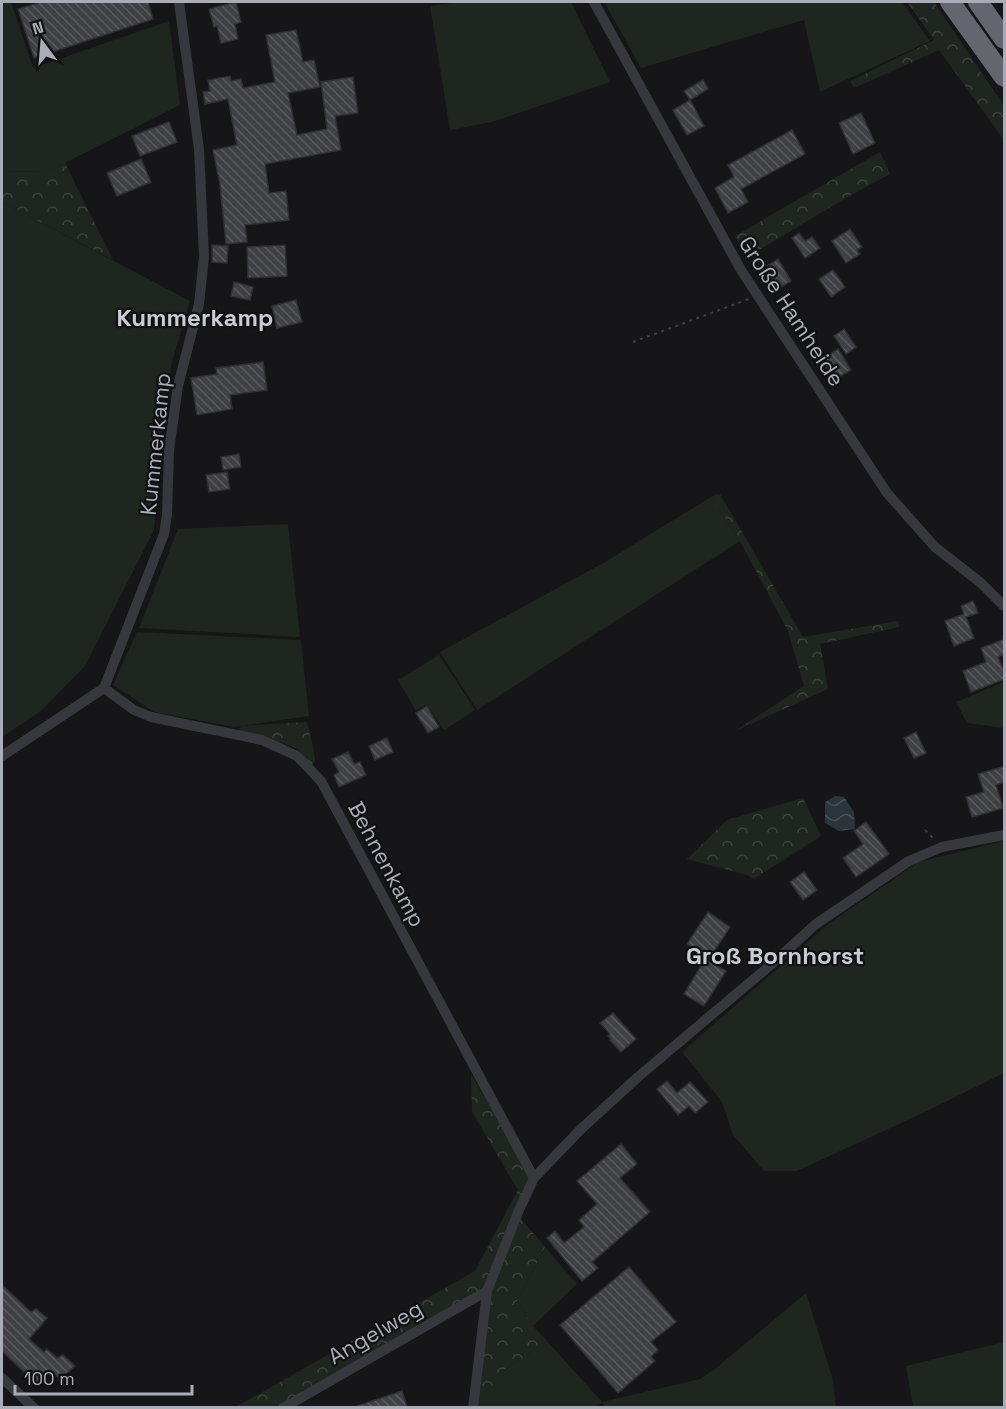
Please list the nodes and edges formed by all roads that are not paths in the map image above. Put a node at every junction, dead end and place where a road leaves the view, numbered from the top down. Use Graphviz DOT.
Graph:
graph roads {
  1 [pos="179,2"];
  2 [pos="594,2"];
  3 [pos="950,2"];
  4 [pos="978,2"];
  5 [pos="1005,39"];
  6 [pos="1005,77"];
  7 [pos="1005,606"];
  8 [pos="104,687"];
  9 [pos="2,756"];
  10 [pos="1005,835"];
  11 [pos="534,1178"];
  12 [pos="487,1291"];
  13 [pos="2,1378"];
  14 [pos="34,1407"];
  15 [pos="283,1407"];
  16 [pos="473,1407"];
  1 -- 8 [label="street, Kummerkamp"];
  2 -- 7 [label="street, Große Hamheide"];
  3 -- 6 [label="highway"];
  4 -- 5 [label="highway"];
  8 -- 9 [label="street"];
  8 -- 11 [label="street, Behnenkamp"];
  10 -- 11 [label="street"];
  11 -- 12 [label="street"];
  12 -- 15 [label="street, Angelweg"];
  12 -- 16 [label="street"];
  13 -- 14 [label="street"];
}
